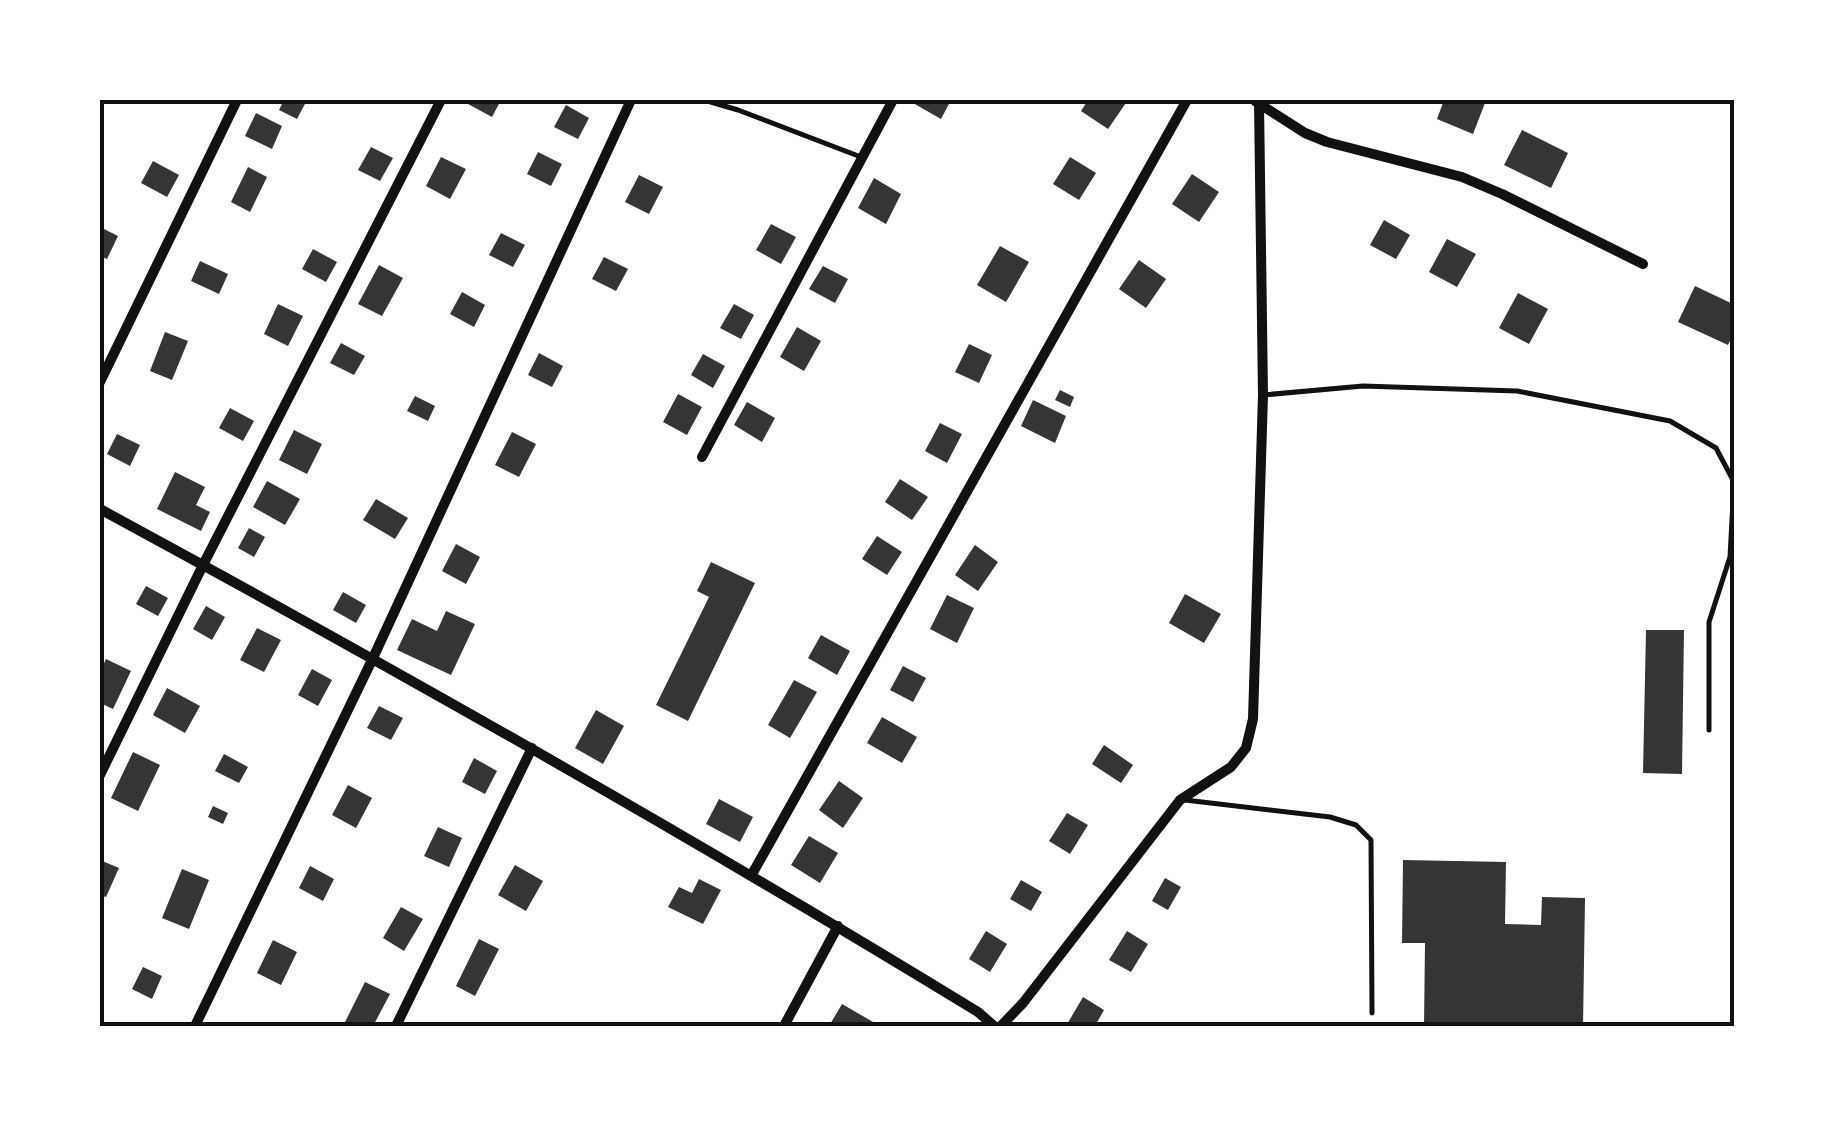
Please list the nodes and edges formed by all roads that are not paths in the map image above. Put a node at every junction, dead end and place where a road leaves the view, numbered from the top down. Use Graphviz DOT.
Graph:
graph roads {
  1 [pos="237,100"];
  2 [pos="441,100"];
  3 [pos="630,100"];
  4 [pos="704,100"];
  5 [pos="893,100"];
  6 [pos="1187,100"];
  7 [pos="1256,102"];
  8 [pos="862,158"];
  9 [pos="1643,264"];
  10 [pos="100,382"];
  11 [pos="1263,396"];
  12 [pos="702,457"];
  13 [pos="100,509"];
  14 [pos="203,565"];
  15 [pos="373,658"];
  16 [pos="1709,730"];
  17 [pos="532,748"];
  18 [pos="100,775"];
  19 [pos="1180,800"];
  20 [pos="751,876"];
  21 [pos="838,926"];
  22 [pos="1372,1014"];
  23 [pos="195,1026"];
  24 [pos="396,1026"];
  25 [pos="784,1026"];
  26 [pos="997,1026"];
  1 -- 10 [label="street"];
  2 -- 14 [label="street"];
  3 -- 15 [label="street"];
  4 -- 8 [label="lane"];
  5 -- 8 [label="street"];
  6 -- 20 [label="street"];
  7 -- 9 [label="street"];
  7 -- 11 [label="street"];
  8 -- 12 [label="street"];
  11 -- 16 [label="lane"];
  11 -- 19 [label="street"];
  13 -- 14 [label="street"];
  14 -- 15 [label="street"];
  14 -- 18 [label="street"];
  15 -- 17 [label="street"];
  15 -- 23 [label="street"];
  17 -- 20 [label="street"];
  17 -- 24 [label="street"];
  19 -- 22 [label="lane"];
  19 -- 26 [label="street"];
  20 -- 21 [label="street"];
  21 -- 25 [label="street"];
  21 -- 26 [label="street"];
}
